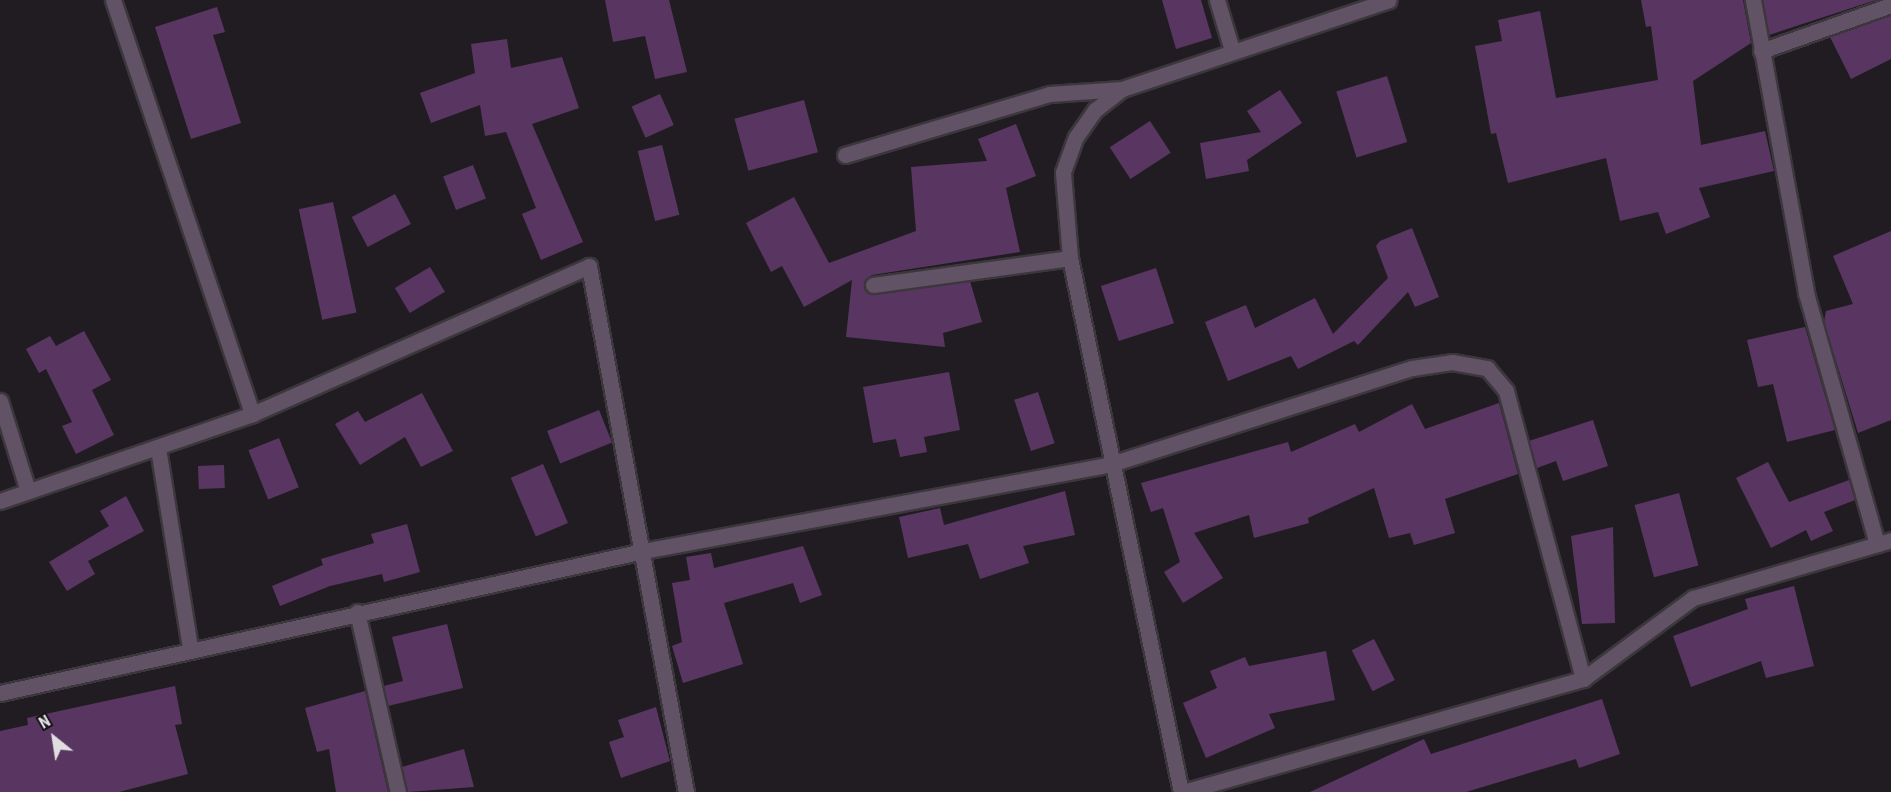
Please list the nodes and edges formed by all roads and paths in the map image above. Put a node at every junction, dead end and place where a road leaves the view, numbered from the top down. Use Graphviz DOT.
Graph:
graph roads {
  1 [pos="113,0"];
  2 [pos="1217,0"];
  3 [pos="1389,0"];
  4 [pos="1753,0"];
  5 [pos="1891,5"];
  6 [pos="1232,50"];
  7 [pos="1761,51"];
  8 [pos="1122,89"];
  9 [pos="844,155"];
  10 [pos="1070,258"];
  11 [pos="873,285"];
  12 [pos="0,401"];
  13 [pos="252,414"];
  14 [pos="158,448"];
  15 [pos="1111,464"];
  16 [pos="28,491"];
  17 [pos="0,501"];
  18 [pos="1884,542"];
  19 [pos="643,551"];
  20 [pos="357,612"];
  21 [pos="190,648"];
  22 [pos="1583,678"];
  23 [pos="0,693"];
  24 [pos="398,792"];
  25 [pos="686,792"];
  26 [pos="1182,792"];
  1 -- 13 [label="street"];
  2 -- 6 [label="street"];
  3 -- 6 [label="street"];
  4 -- 7 [label="street"];
  5 -- 7 [label="street"];
  6 -- 8 [label="street"];
  7 -- 18 [label="street"];
  8 -- 9 [label="street"];
  8 -- 10 [label="street"];
  10 -- 11 [label="street"];
  10 -- 15 [label="street"];
  12 -- 16 [label="street"];
  13 -- 14 [label="street"];
  13 -- 19 [label="street"];
  14 -- 16 [label="street"];
  14 -- 21 [label="street"];
  15 -- 19 [label="street"];
  15 -- 22 [label="street"];
  15 -- 26 [label="street"];
  16 -- 17 [label="street"];
  18 -- 22 [label="street"];
  19 -- 20 [label="street"];
  19 -- 25 [label="street"];
  20 -- 21 [label="street"];
  20 -- 24 [label="street"];
  21 -- 23 [label="street"];
  22 -- 26 [label="street"];
}
